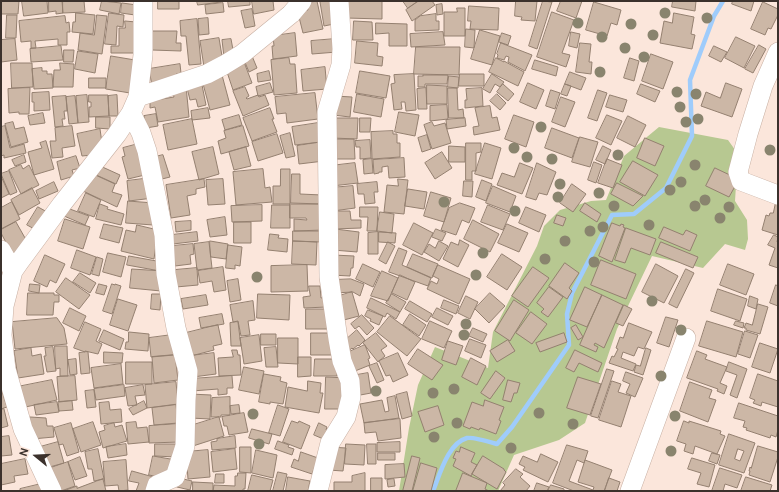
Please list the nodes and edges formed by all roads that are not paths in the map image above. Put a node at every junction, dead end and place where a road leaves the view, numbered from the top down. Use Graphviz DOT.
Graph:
graph roads {
  1 [pos="143,1"];
  2 [pos="302,1"];
  3 [pos="339,1"];
  4 [pos="778,52"];
  5 [pos="134,105"];
  6 [pos="778,195"];
  7 [pos="1,250"];
  8 [pos="13,271"];
  9 [pos="686,338"];
  10 [pos="4,369"];
  11 [pos="52,491"];
  12 [pos="155,491"];
  13 [pos="318,491"];
  14 [pos="630,491"];
  1 -- 5 [label="street"];
  2 -- 5 [label="street"];
  3 -- 13 [label="street"];
  4 -- 6 [label="street"];
  5 -- 8 [label="street"];
  5 -- 12 [label="street"];
  7 -- 8 [label="street"];
  8 -- 10 [label="street"];
  9 -- 14 [label="street"];
  10 -- 11 [label="street"];
}
